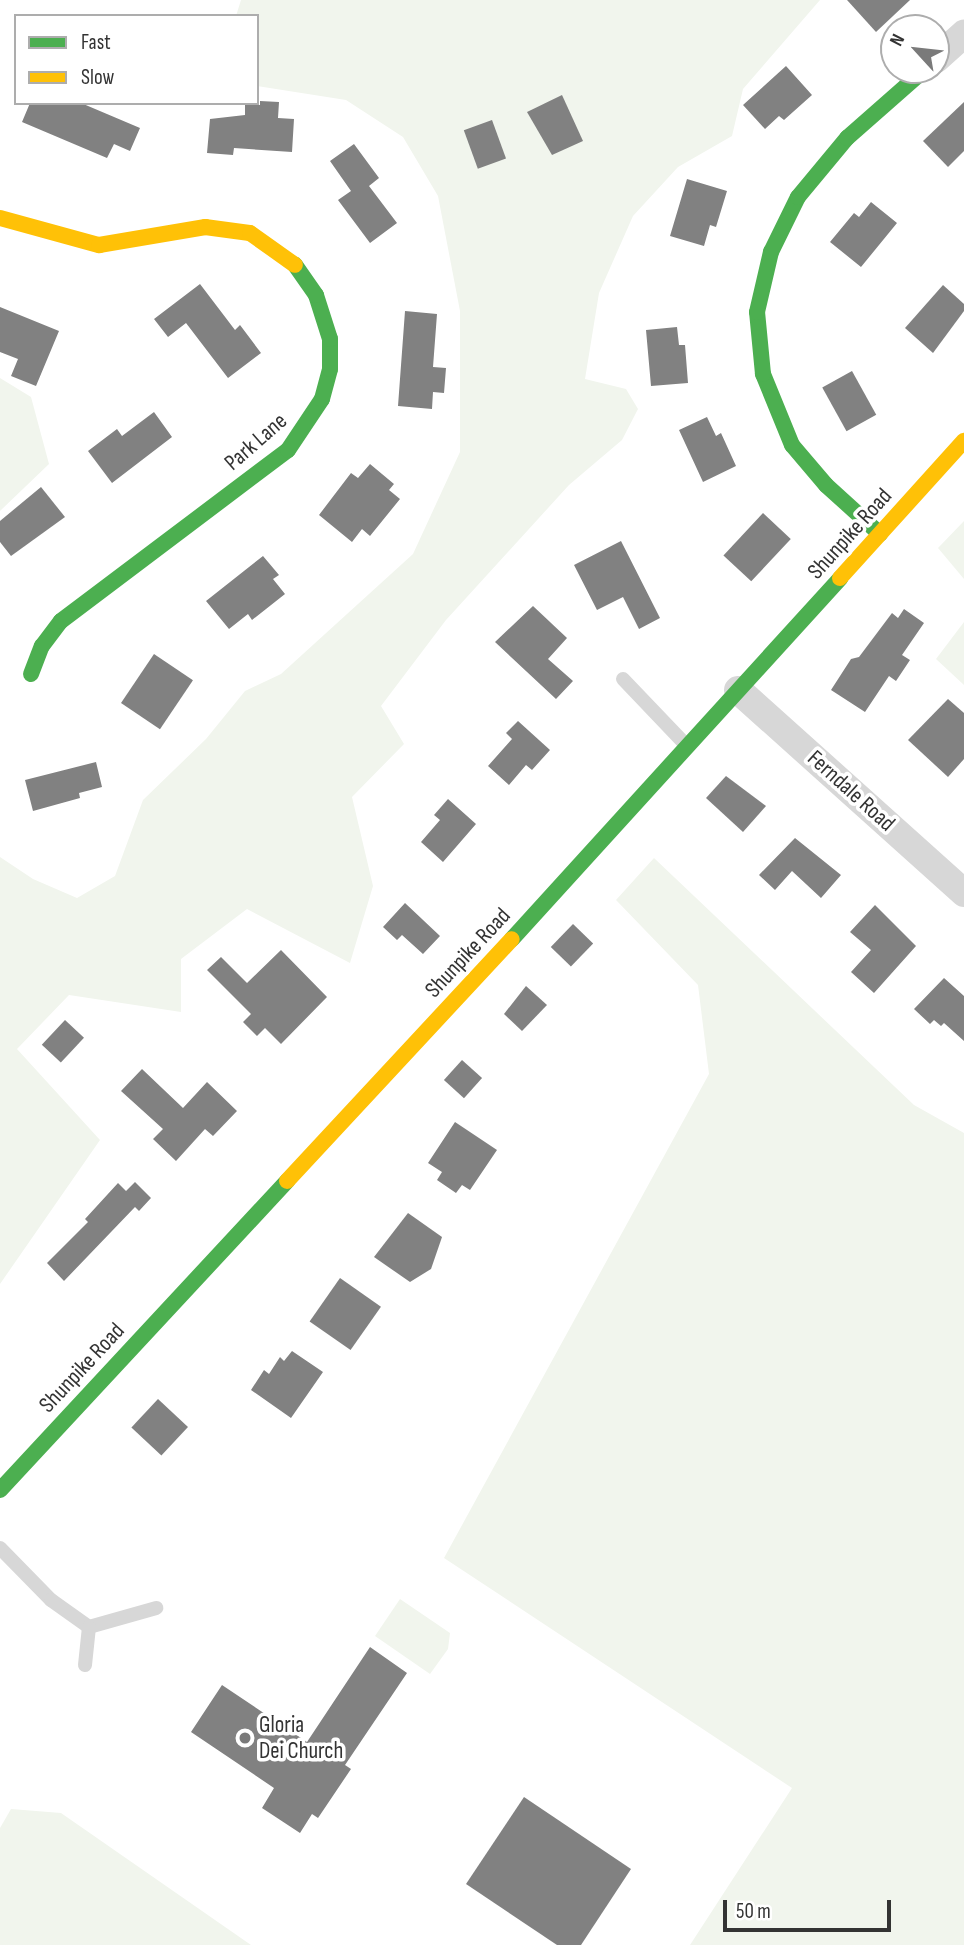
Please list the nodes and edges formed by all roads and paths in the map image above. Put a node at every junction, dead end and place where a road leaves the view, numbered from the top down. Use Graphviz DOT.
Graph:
graph roads {
  1 [pos="964,34"];
  2 [pos="950,47"];
  3 [pos="908,84"];
  4 [pos="0,218"];
  5 [pos="964,441"];
  6 [pos="880,534"];
  7 [pos="31,674"];
  8 [pos="623,679"];
  9 [pos="738,690"];
  10 [pos="687,746"];
  11 [pos="964,893"];
  12 [pos="0,1490"];
  13 [pos="0,1548"];
  14 [pos="156,1608"];
  15 [pos="89,1627"];
  16 [pos="85,1665"];
  1 -- 2 [label="street"];
  3 -- 6 [label="street"];
  4 -- 7 [label="street, Park Lane"];
  5 -- 6 [label="street, Shunpike Road"];
  6 -- 9 [label="street, Shunpike Road"];
  8 -- 10 [label="lane"];
  9 -- 10 [label="street, Shunpike Road"];
  9 -- 11 [label="street, Ferndale Road"];
  10 -- 12 [label="street, Shunpike Road"];
  13 -- 15 [label="lane"];
  14 -- 15 [label="lane"];
  15 -- 16 [label="lane"];
}
